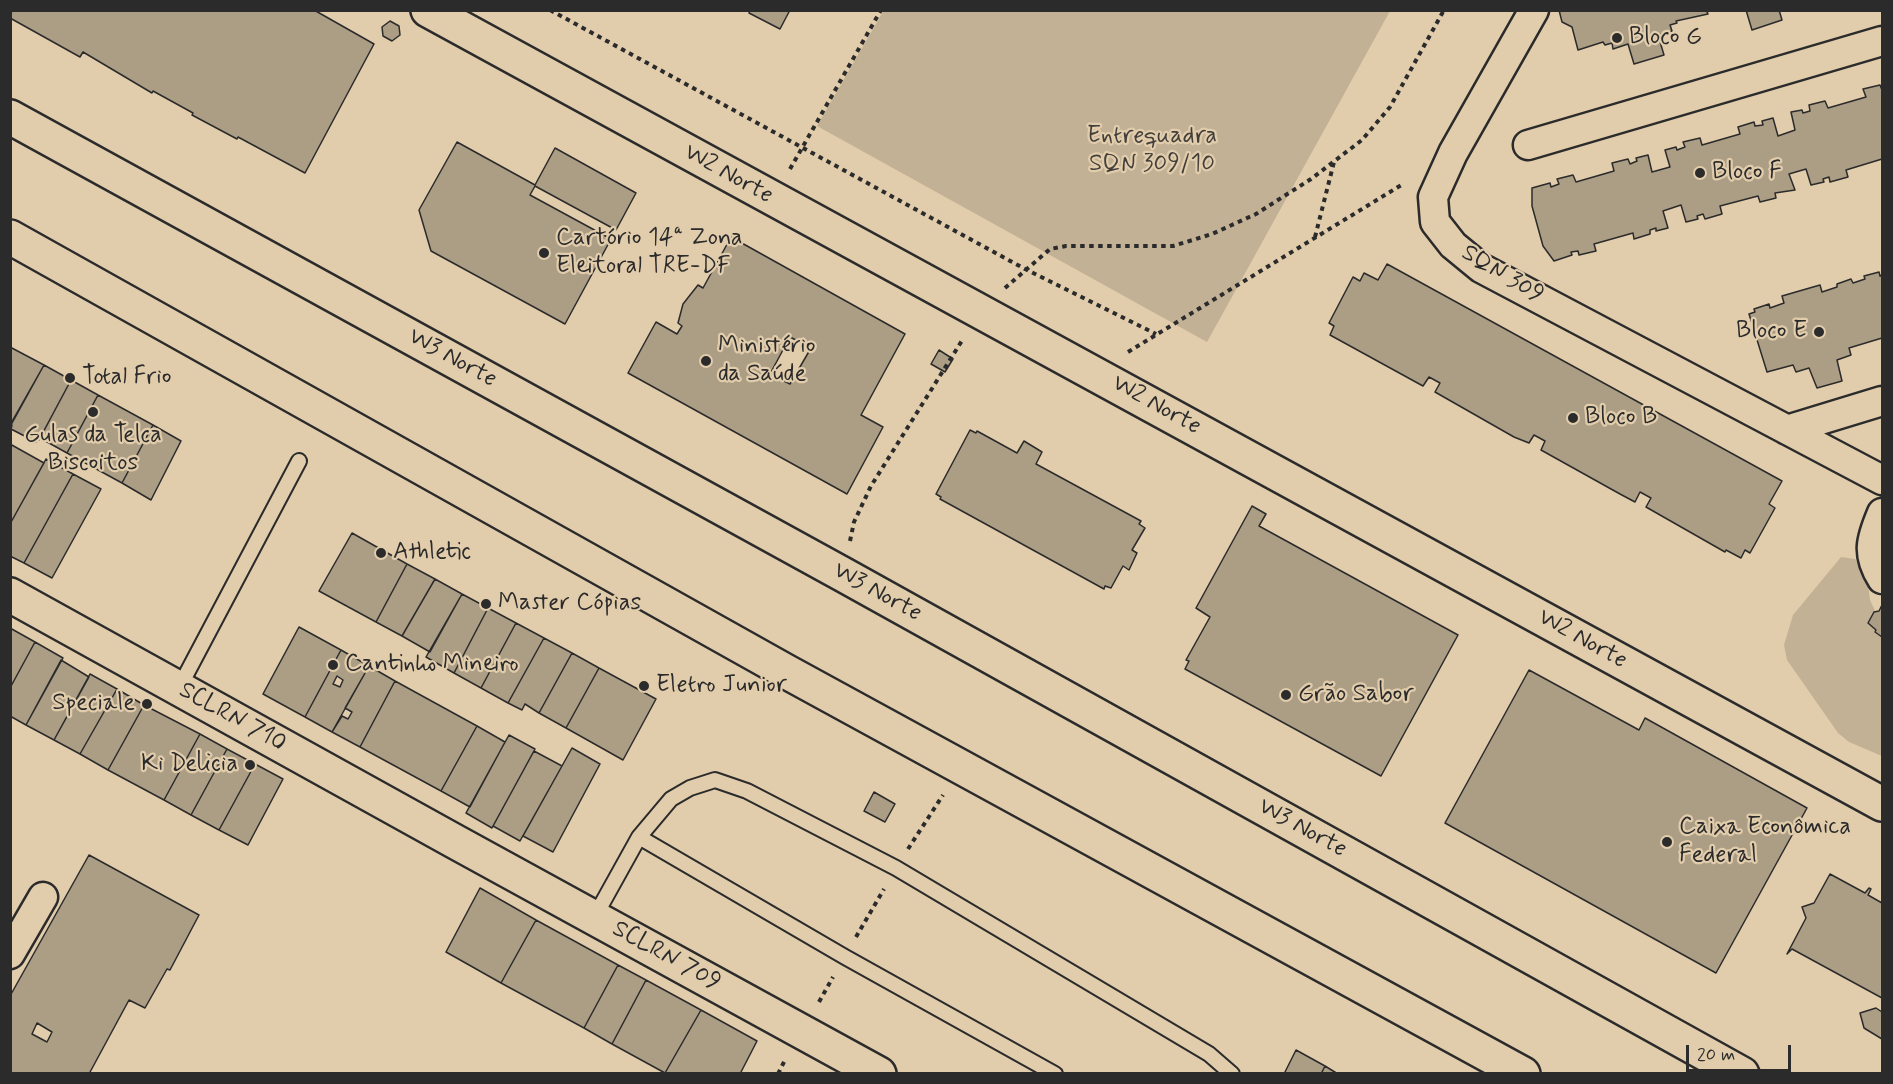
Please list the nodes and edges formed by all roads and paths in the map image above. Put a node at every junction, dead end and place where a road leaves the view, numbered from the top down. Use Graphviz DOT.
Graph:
graph roads {
  1 [pos="428,10"];
  2 [pos="550,10"];
  3 [pos="881,10"];
  4 [pos="1443,10"];
  5 [pos="1534,10"];
  6 [pos="1882,41"];
  7 [pos="10,117"];
  8 [pos="1528,145"];
  9 [pos="802,149"];
  10 [pos="1334,162"];
  11 [pos="1404,183"];
  12 [pos="773,199"];
  13 [pos="10,237"];
  14 [pos="1315,237"];
  15 [pos="1025,269"];
  16 [pos="980,311"];
  17 [pos="1156,334"];
  18 [pos="1094,372"];
  19 [pos="1882,401"];
  20 [pos="1787,430"];
  21 [pos="299,461"];
  22 [pos="1882,480"];
  23 [pos="1882,513"];
  24 [pos="844,575"];
  25 [pos="1882,579"];
  26 [pos="10,595"];
  27 [pos="179,688"];
  28 [pos="961,766"];
  29 [pos="1882,804"];
  30 [pos="639,837"];
  31 [pos="454,841"];
  32 [pos="896,868"];
  33 [pos="43,897"];
  34 [pos="594,918"];
  35 [pos="10,954"];
  36 [pos="845,957"];
  37 [pos="802,1031"];
  38 [pos="879,1074"];
  39 [pos="1055,1074"];
  40 [pos="1232,1074"];
  41 [pos="1523,1074"];
  42 [pos="1742,1074"];
  1 -- 12 [label="main road, W2 Norte"];
  2 -- 9 [label="path"];
  3 -- 9 [label="path"];
  4 -- 10 [label="path"];
  5 -- 20 [label="street, SQN 309"];
  6 -- 8 [label="street"];
  7 -- 24 [label="main road, W3 Norte"];
  9 -- 12 [label="path"];
  9 -- 15 [label="path"];
  10 -- 14 [label="path"];
  10 -- 15 [label="path"];
  11 -- 14 [label="path"];
  12 -- 16 [label="main road, W2 Norte"];
  13 -- 28 [label="main road"];
  14 -- 17 [label="path"];
  15 -- 16 [label="path"];
  15 -- 17 [label="path"];
  16 -- 18 [label="main road, W2 Norte"];
  16 -- 24 [label="path"];
  17 -- 18 [label="path"];
  18 -- 29 [label="main road, W2 Norte"];
  19 -- 20 [label="street"];
  20 -- 22 [label="street, SQN 309"];
  21 -- 27 [label="lane"];
  23 -- 25 [label="street"];
  24 -- 42 [label="main road, W3 Norte"];
  26 -- 27 [label="main road, SCLRN 710"];
  27 -- 31 [label="main road, SCLRN 710"];
  28 -- 32 [label="path"];
  28 -- 41 [label="main road"];
  30 -- 32 [label="lane"];
  30 -- 34 [label="lane"];
  30 -- 36 [label="lane"];
  31 -- 34 [label="main road, SCLRN 709"];
  32 -- 36 [label="path"];
  32 -- 40 [label="lane"];
  33 -- 35 [label="street"];
  34 -- 37 [label="main road, SCLRN 709"];
  36 -- 37 [label="path"];
  36 -- 39 [label="lane"];
  37 -- 38 [label="main road, SCLRN 709"];
}
